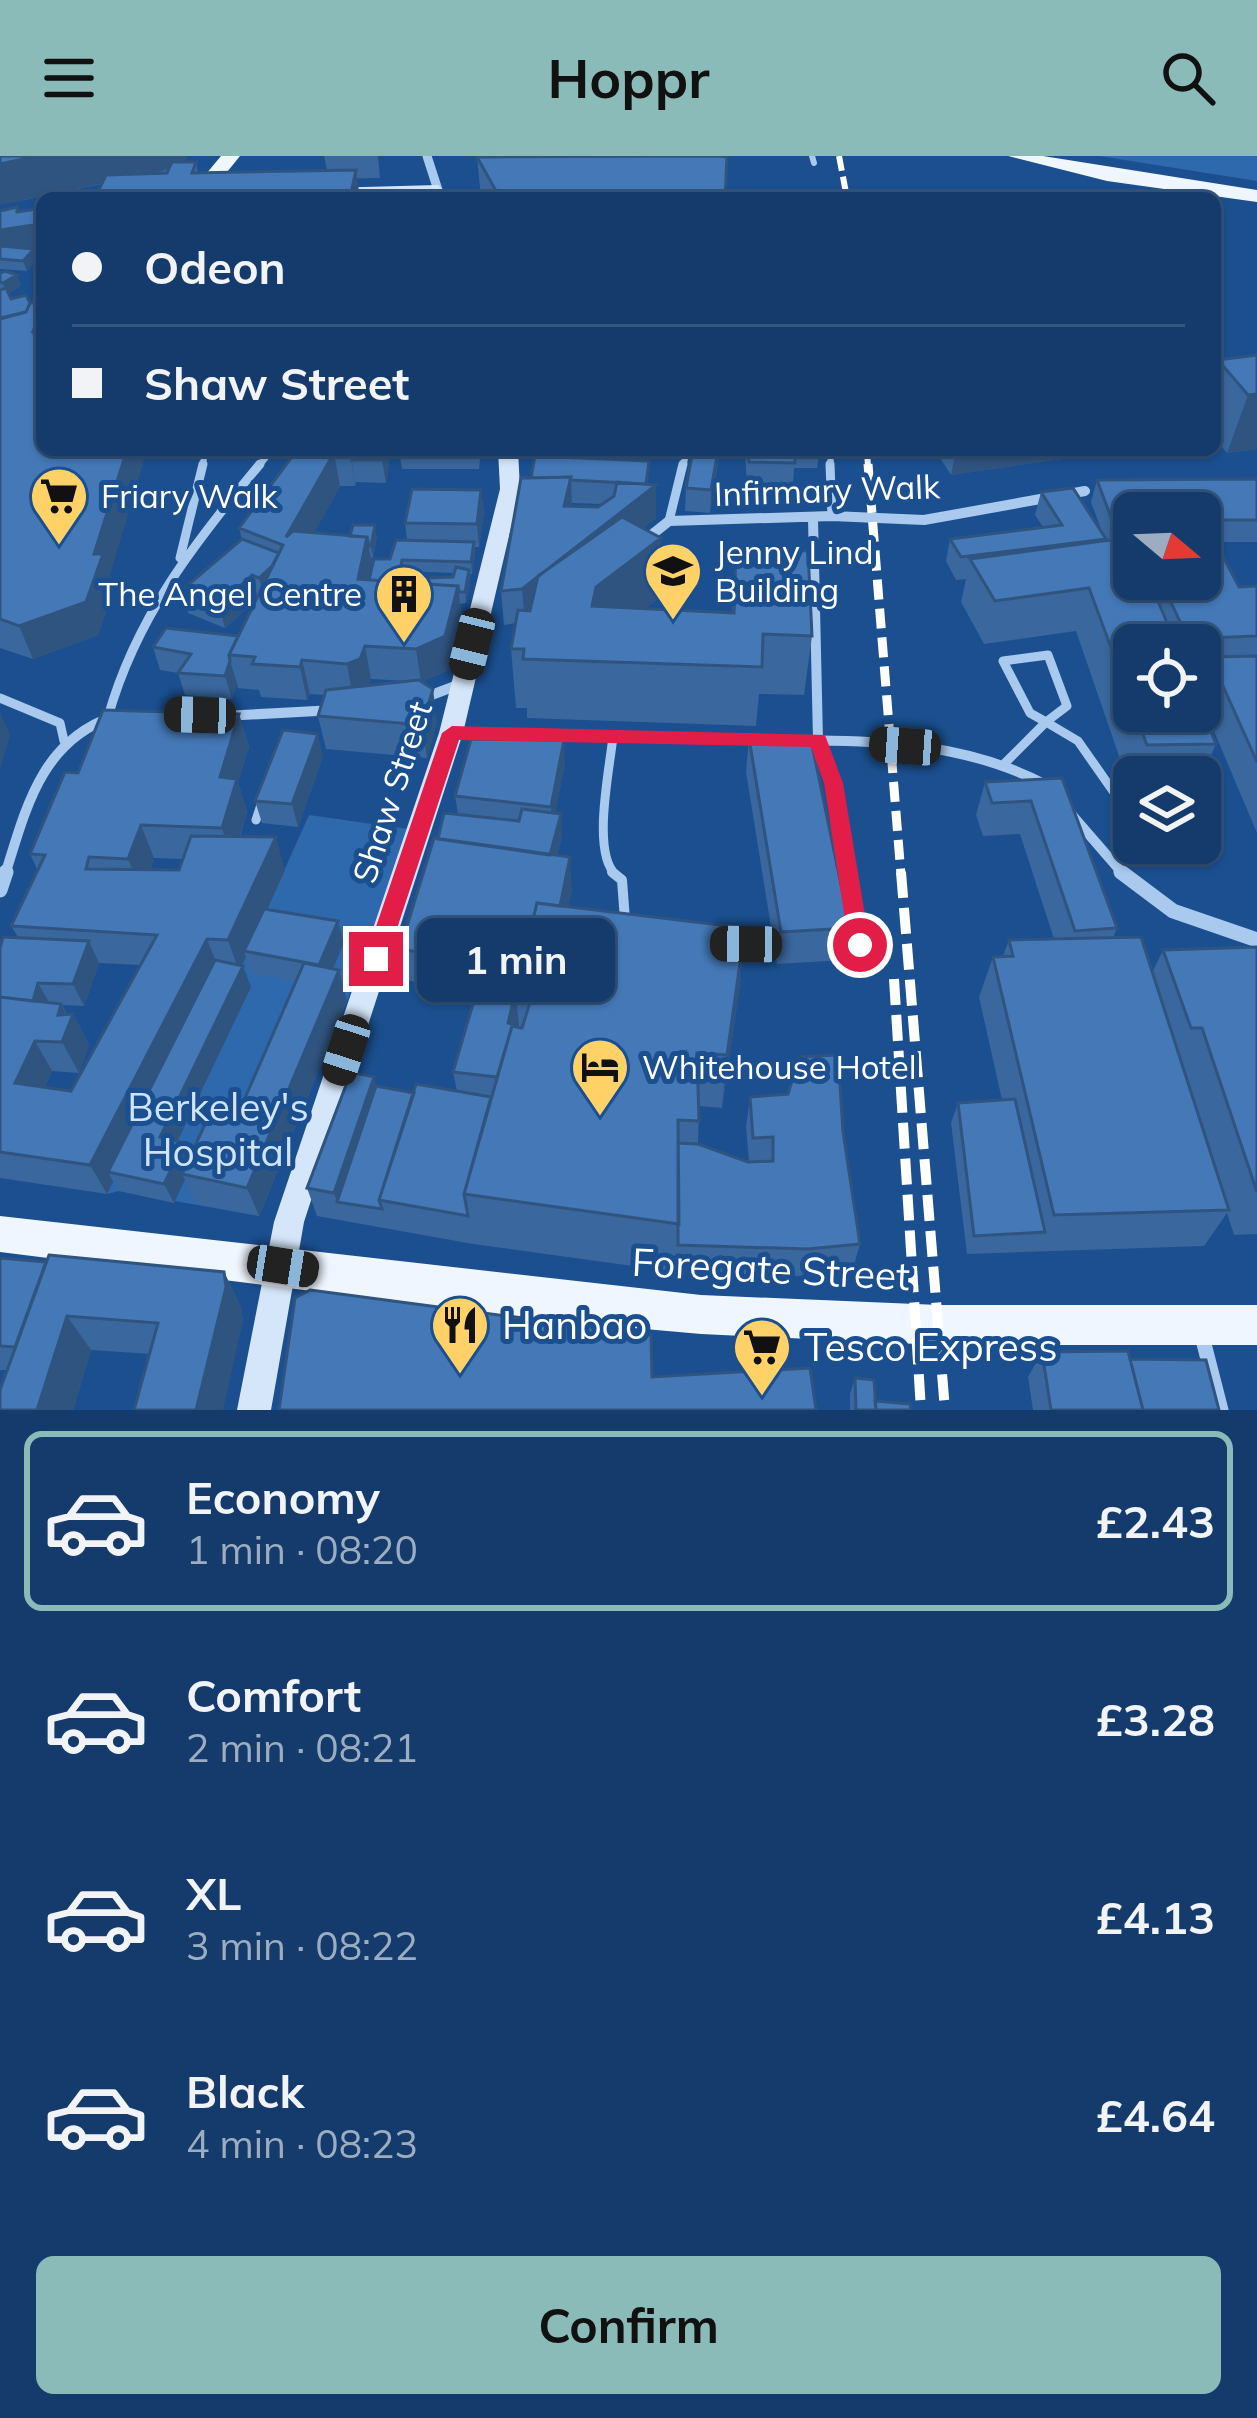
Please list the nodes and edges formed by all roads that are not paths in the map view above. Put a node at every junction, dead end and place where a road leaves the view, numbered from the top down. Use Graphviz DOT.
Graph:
graph roads {
  1 [pos="231,156"];
  2 [pos="427,156"];
  3 [pos="1018,156"];
  4 [pos="212,178"];
  5 [pos="235,184"];
  6 [pos="141,192"];
  7 [pos="440,192"];
  8 [pos="1257,196"];
  9 [pos="205,456"];
  10 [pos="267,456"];
  11 [pos="508,456"];
  12 [pos="686,456"];
  13 [pos="830,456"];
  14 [pos="1085,491"];
  15 [pos="1106,491"];
  16 [pos="832,517"];
  17 [pos="813,519"];
  18 [pos="670,521"];
  19 [pos="626,555"];
  20 [pos="178,563"];
  21 [pos="463,683"];
  22 [pos="0,698"];
  23 [pos="408,701"];
  24 [pos="354,709"];
  25 [pos="292,712"];
  26 [pos="130,715"];
  27 [pos="108,716"];
  28 [pos="216,716"];
  29 [pos="1045,722"];
  30 [pos="452,733"];
  31 [pos="285,734"];
  32 [pos="613,736"];
  33 [pos="818,740"];
  34 [pos="64,741"];
  35 [pos="1005,764"];
  36 [pos="1113,791"];
  37 [pos="263,799"];
  38 [pos="256,820"];
  39 [pos="0,890"];
  40 [pos="626,928"];
  41 [pos="1257,940"];
  42 [pos="860,945"];
  43 [pos="0,1234"];
  44 [pos="283,1266"];
  45 [pos="1199,1325"];
  46 [pos="1257,1325"];
  47 [pos="254,1410"];
  48 [pos="1221,1410"];
  1 -- 4 [label="main road"];
  2 -- 7 [label="street"];
  3 -- 8 [label="main road"];
  4 -- 5 [label="main road"];
  4 -- 6 [label="main road"];
  9 -- 20 [label="lane"];
  10 -- 20 [label="lane"];
  11 -- 21 [label="main road, Shaw Street"];
  12 -- 18 [label="lane"];
  13 -- 16 [label="lane"];
  14 -- 15 [label="street, Infirmary Walk"];
  14 -- 16 [label="street, Infirmary Walk"];
  16 -- 17 [label="street, Infirmary Walk"];
  17 -- 18 [label="street, Infirmary Walk"];
  17 -- 33 [label="street"];
  18 -- 19 [label="street, Infirmary Walk"];
  20 -- 27 [label="lane"];
  21 -- 23 [label="street"];
  21 -- 30 [label="main road, Shaw Street"];
  22 -- 34 [label="street"];
  24 -- 25 [label="street"];
  25 -- 28 [label="street"];
  25 -- 31 [label="lane"];
  26 -- 27 [label="street"];
  27 -- 34 [label="street"];
  29 -- 29 [label="lane"];
  29 -- 35 [label="lane"];
  29 -- 36 [label="lane"];
  30 -- 32 [label="street"];
  30 -- 44 [label="main road, Shaw Street"];
  32 -- 33 [label="street"];
  32 -- 40 [label="lane"];
  33 -- 35 [label="street"];
  33 -- 42 [label="lane"];
  34 -- 39 [label="street"];
  35 -- 41 [label="street"];
  37 -- 38 [label="lane"];
  43 -- 44 [label="main road, Foregate Street"];
  44 -- 45 [label="main road, Foregate Street"];
  44 -- 47 [label="main road, Shaw Street"];
  45 -- 46 [label="main road, Foregate Street"];
  45 -- 48 [label="street"];
}
